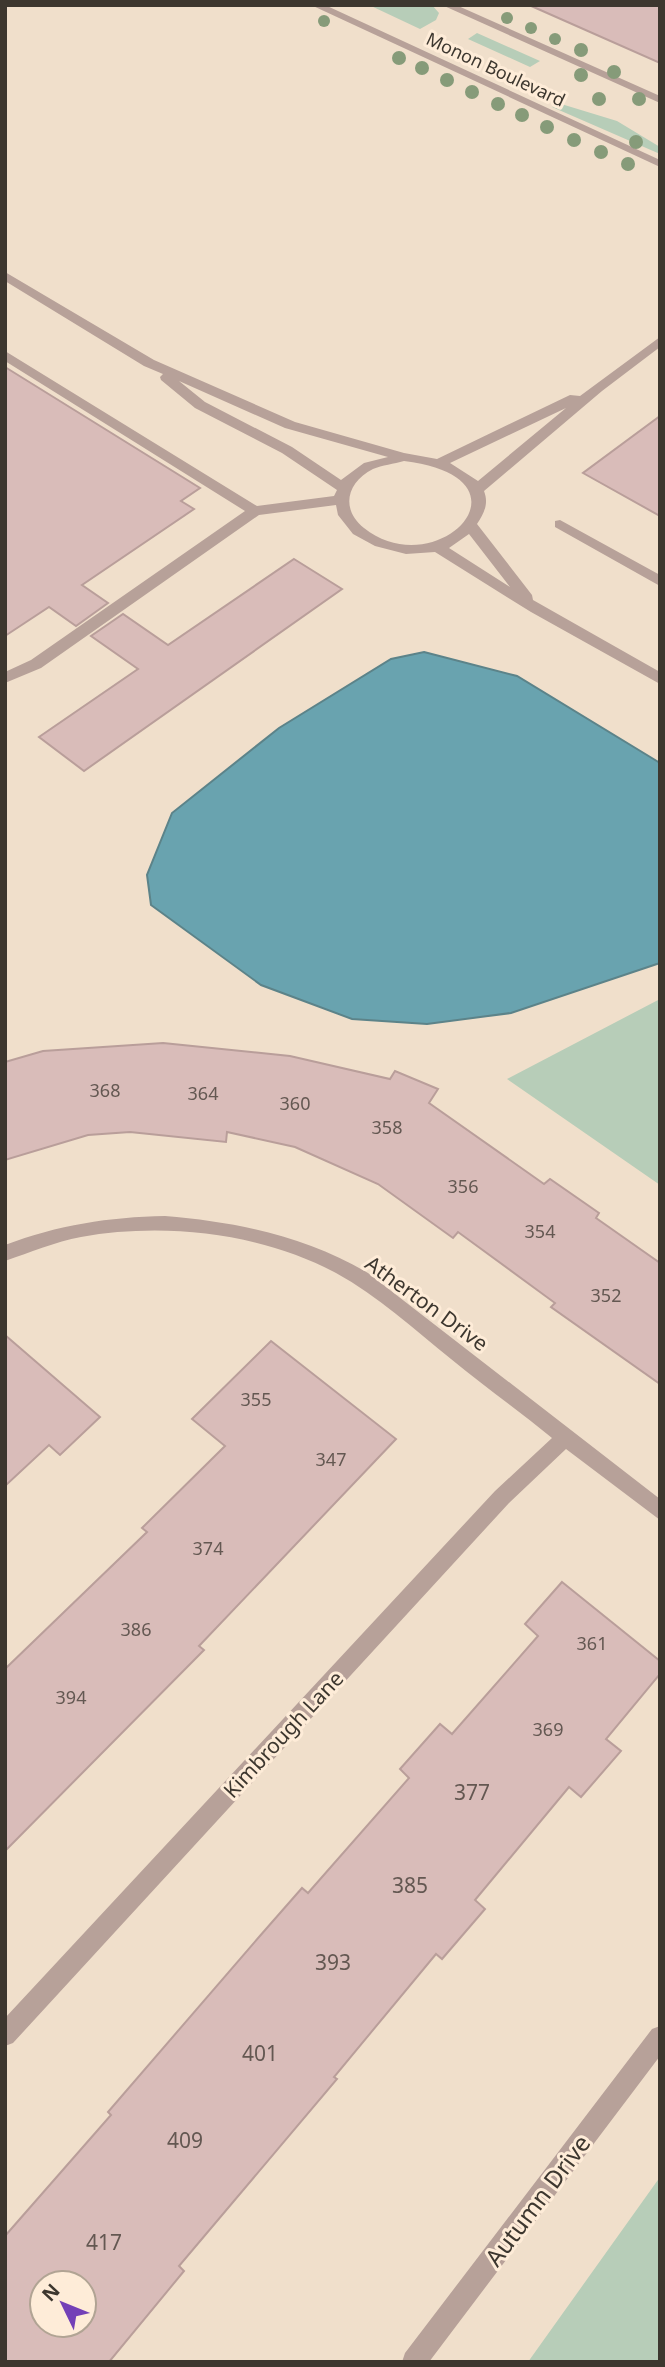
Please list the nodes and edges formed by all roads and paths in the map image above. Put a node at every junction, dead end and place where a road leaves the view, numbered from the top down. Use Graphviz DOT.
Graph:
graph roads {
  1 [pos="316,5"];
  2 [pos="447,5"];
  3 [pos="660,100"];
  4 [pos="660,164"];
  5 [pos="5,276"];
  6 [pos="660,341"];
  7 [pos="5,355"];
  8 [pos="149,363"];
  9 [pos="597,388"];
  10 [pos="404,457"];
  11 [pos="442,462"];
  12 [pos="477,489"];
  13 [pos="341,493"];
  14 [pos="255,511"];
  15 [pos="560,524"];
  16 [pos="470,525"];
  17 [pos="437,547"];
  18 [pos="660,581"];
  19 [pos="536,609"];
  20 [pos="5,678"];
  21 [pos="660,679"];
  22 [pos="5,1253"];
  23 [pos="566,1437"];
  24 [pos="660,1511"];
  25 [pos="5,2035"];
  26 [pos="660,2037"];
  27 [pos="414,2362"];
  1 -- 4 [label="street, Monon Boulevard"];
  2 -- 3 [label="street, Monon Boulevard"];
  5 -- 8 [label="street"];
  6 -- 9 [label="street"];
  7 -- 14 [label="street"];
  8 -- 10 [label="street"];
  8 -- 13 [label="street"];
  9 -- 11 [label="street"];
  9 -- 12 [label="street"];
  10 -- 11 [label="street"];
  10 -- 13 [label="street"];
  11 -- 12 [label="street"];
  12 -- 16 [label="street"];
  13 -- 14 [label="street"];
  13 -- 17 [label="street"];
  14 -- 20 [label="street"];
  15 -- 18 [label="street"];
  16 -- 17 [label="street"];
  16 -- 19 [label="street"];
  17 -- 19 [label="street"];
  19 -- 21 [label="street"];
  22 -- 23 [label="street, Atherton Drive"];
  23 -- 24 [label="street, Atherton Drive"];
  23 -- 25 [label="street, Kimbrough Lane"];
  26 -- 27 [label="street, Autumn Drive"];
}
